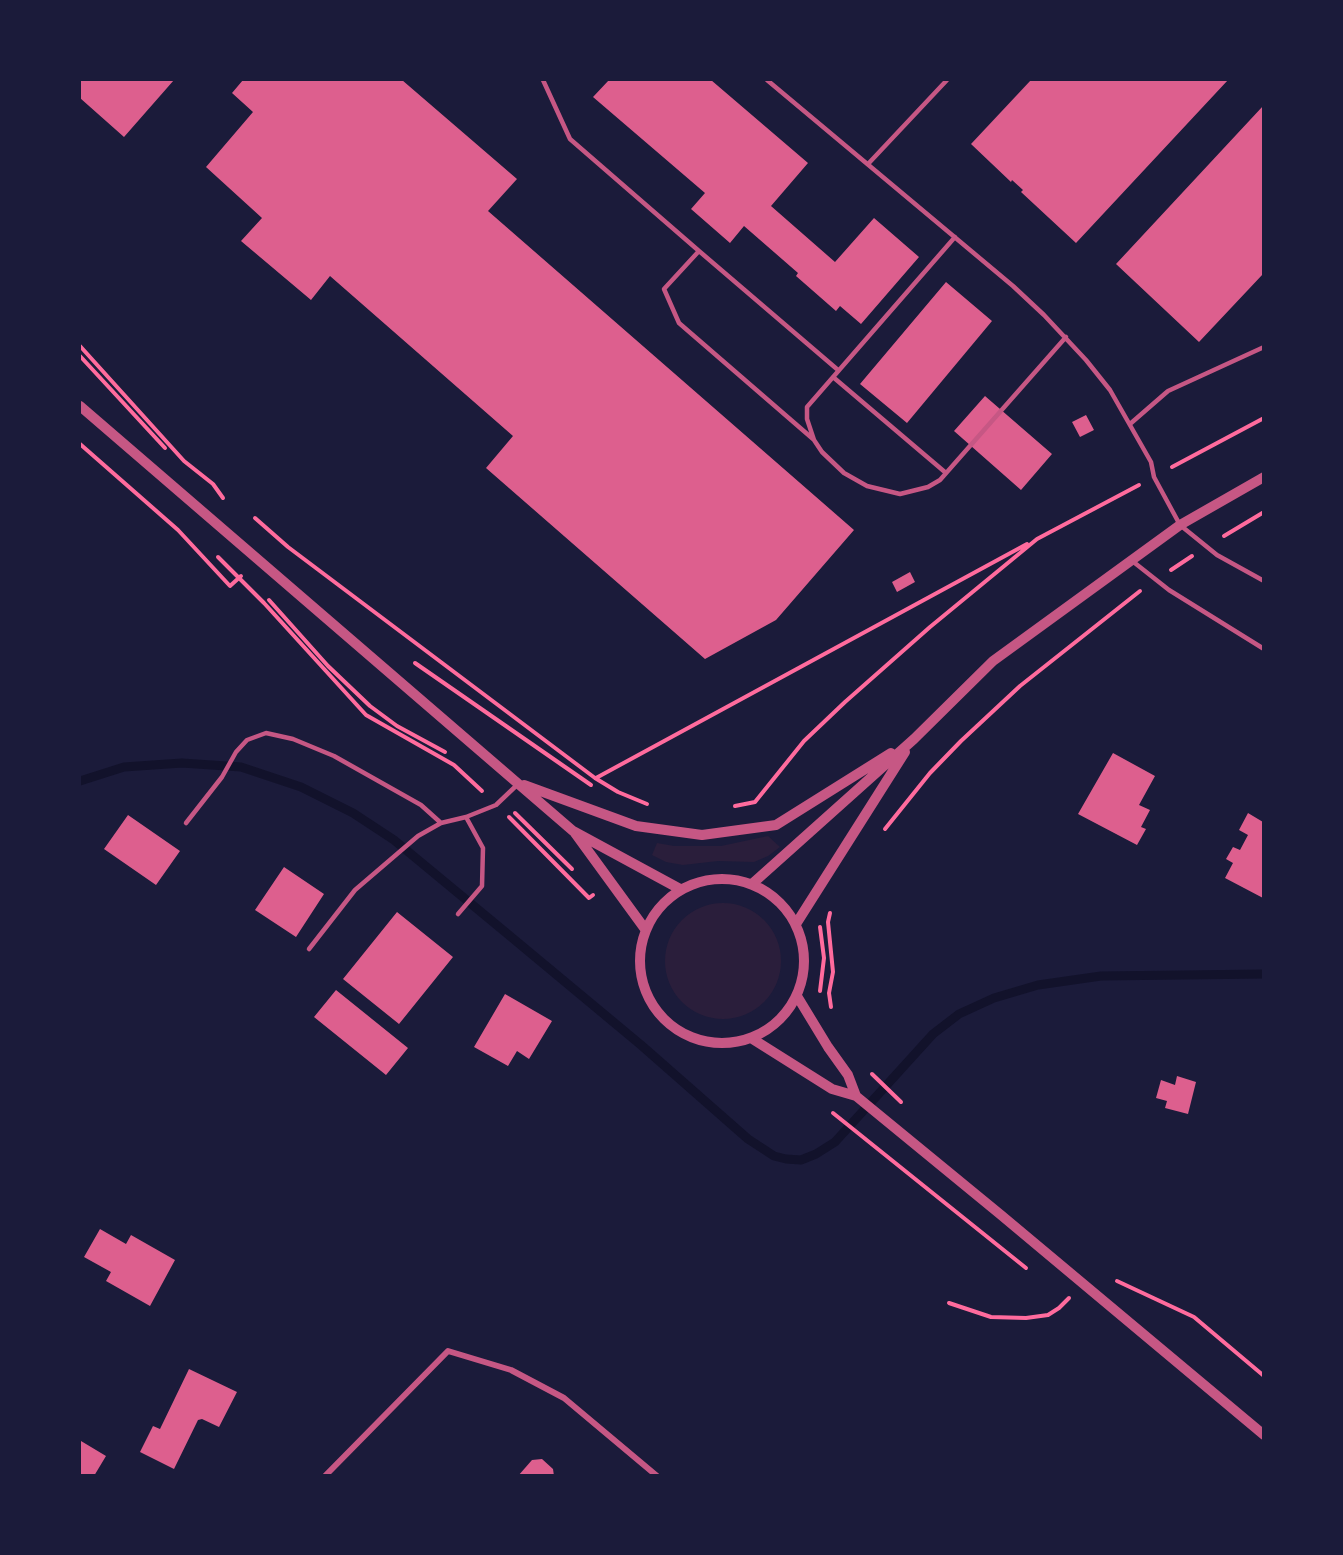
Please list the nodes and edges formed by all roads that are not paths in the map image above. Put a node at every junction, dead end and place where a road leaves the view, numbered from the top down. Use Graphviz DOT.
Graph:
graph roads {
  1 [pos="543,80"];
  2 [pos="767,80"];
  3 [pos="947,80"];
  4 [pos="868,164"];
  5 [pos="955,237"];
  6 [pos="699,251"];
  7 [pos="1066,337"];
  8 [pos="1263,347"];
  9 [pos="838,370"];
  10 [pos="833,377"];
  11 [pos="80,406"];
  12 [pos="1130,424"];
  13 [pos="814,440"];
  14 [pos="946,473"];
  15 [pos="1263,477"];
  16 [pos="1180,525"];
  17 [pos="1131,560"];
  18 [pos="1263,581"];
  19 [pos="1263,649"];
  20 [pos="914,739"];
  21 [pos="519,783"];
  22 [pos="466,817"];
  23 [pos="441,823"];
  24 [pos="186,824"];
  25 [pos="573,831"];
  26 [pos="752,884"];
  27 [pos="680,889"];
  28 [pos="458,914"];
  29 [pos="796,924"];
  30 [pos="645,929"];
  31 [pos="309,948"];
  32 [pos="796,996"];
  33 [pos="751,1038"];
  34 [pos="856,1096"];
  35 [pos="1263,1435"];
  36 [pos="325,1476"];
  37 [pos="657,1476"];
  1 -- 6 [label="lane"];
  2 -- 4 [label="lane"];
  3 -- 4 [label="lane"];
  4 -- 5 [label="lane"];
  5 -- 7 [label="lane"];
  5 -- 9 [label="lane"];
  6 -- 9 [label="lane"];
  6 -- 13 [label="lane"];
  7 -- 12 [label="lane"];
  7 -- 14 [label="lane"];
  8 -- 12 [label="lane"];
  9 -- 10 [label="lane"];
  10 -- 13 [label="lane"];
  10 -- 14 [label="lane"];
  11 -- 21 [label="street"];
  12 -- 16 [label="lane"];
  13 -- 14 [label="lane"];
  15 -- 16 [label="street"];
  16 -- 17 [label="street"];
  16 -- 18 [label="lane"];
  17 -- 19 [label="lane"];
  17 -- 20 [label="street"];
  20 -- 21 [label="street"];
  20 -- 26 [label="street"];
  20 -- 29 [label="street"];
  21 -- 22 [label="lane"];
  21 -- 25 [label="street"];
  22 -- 23 [label="lane"];
  22 -- 28 [label="lane"];
  23 -- 24 [label="lane"];
  23 -- 31 [label="lane"];
  25 -- 27 [label="street"];
  25 -- 30 [label="street"];
  26 -- 27 [label="street"];
  26 -- 29 [label="street"];
  27 -- 30 [label="street"];
  29 -- 32 [label="street"];
  30 -- 33 [label="street"];
  32 -- 33 [label="street"];
  32 -- 34 [label="street"];
  33 -- 34 [label="street"];
  34 -- 35 [label="street"];
  36 -- 37 [label="street"];
}
